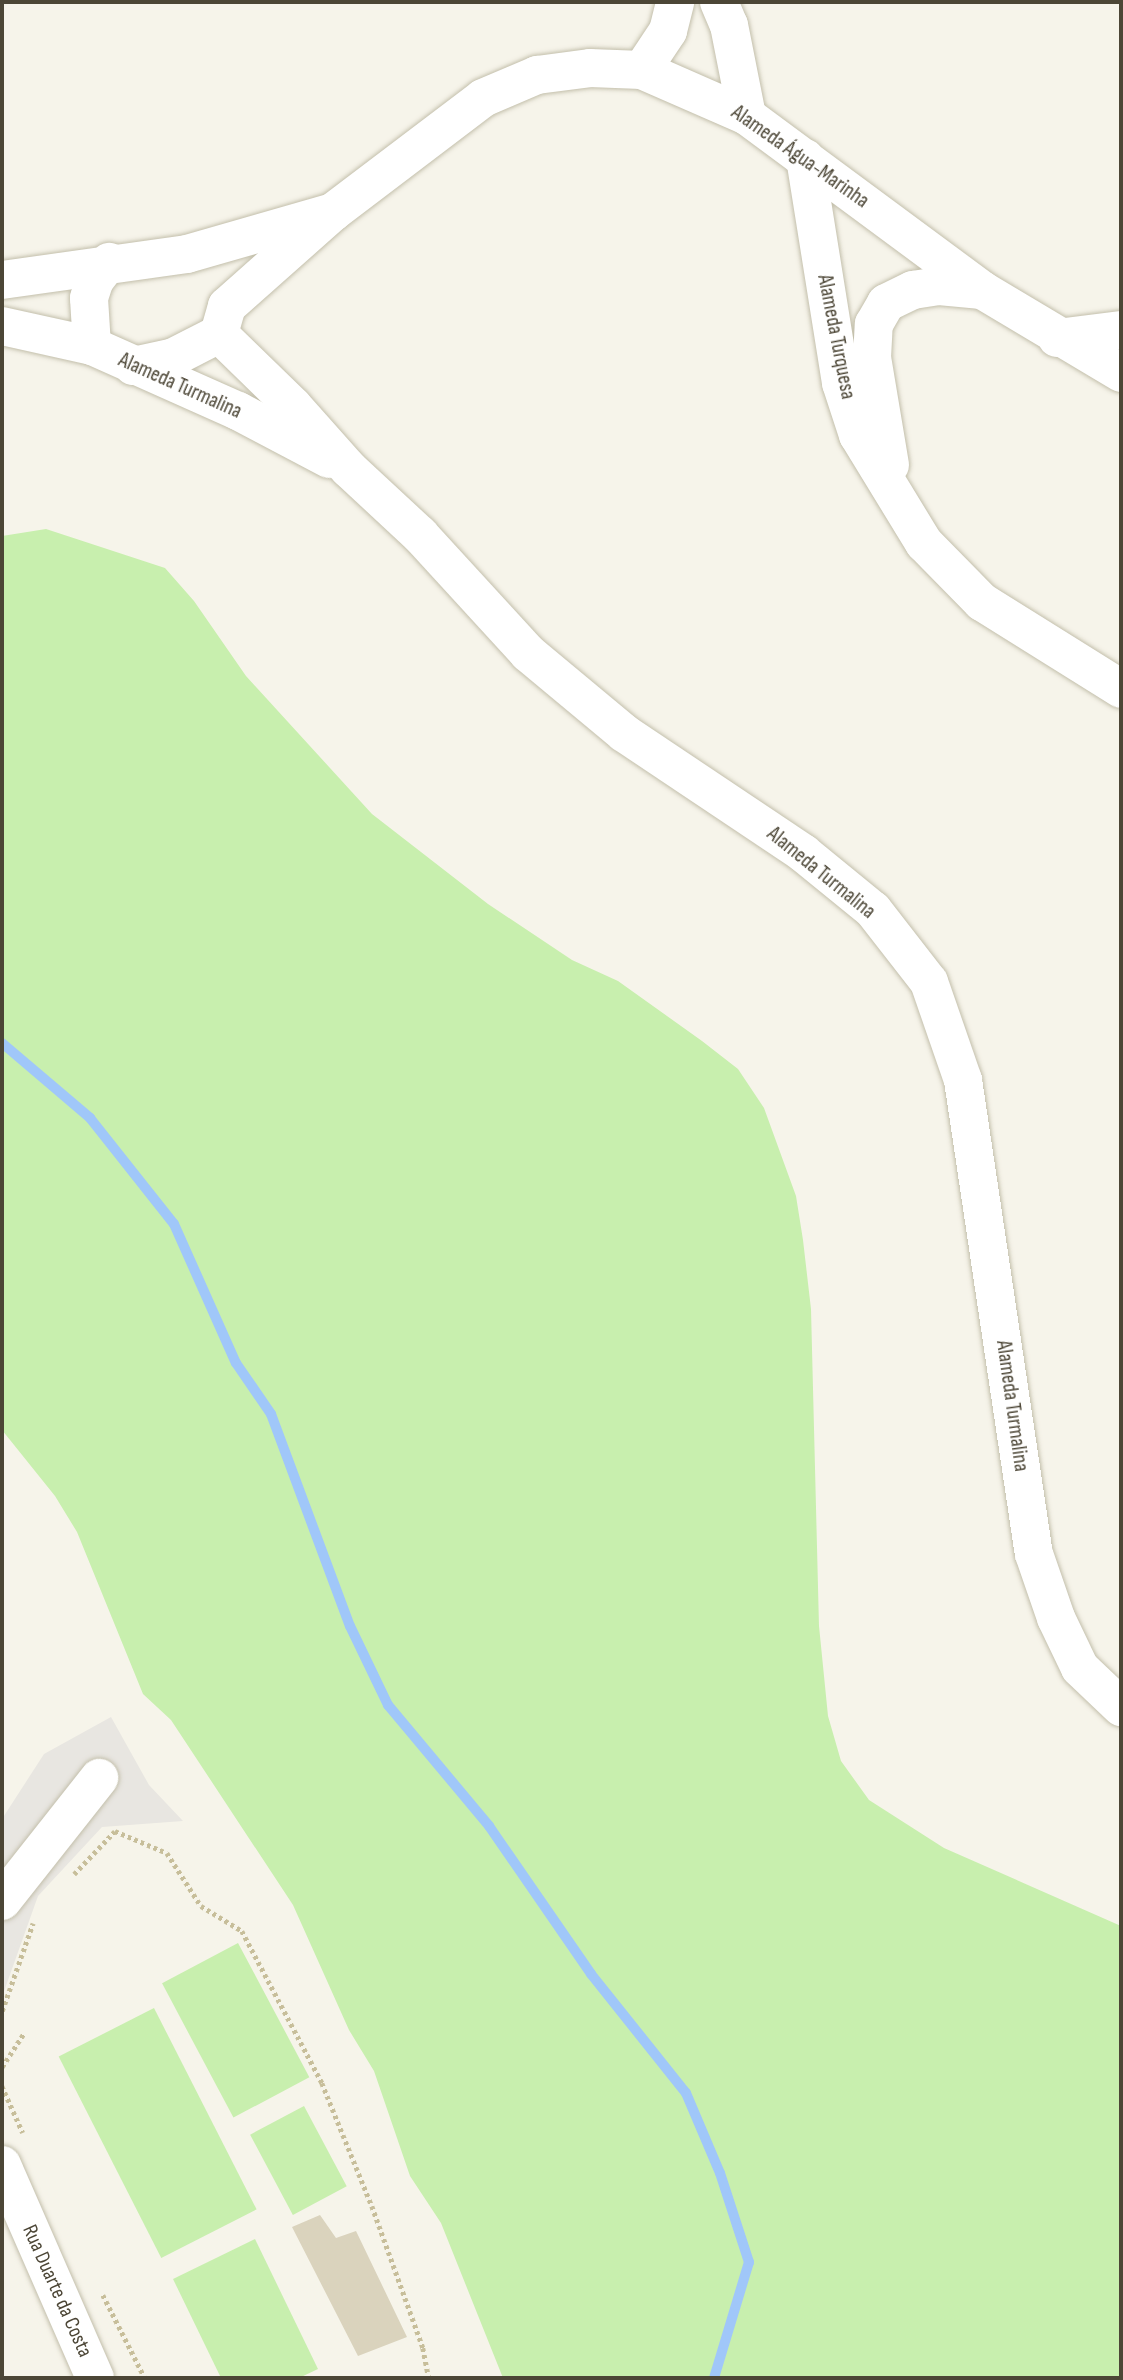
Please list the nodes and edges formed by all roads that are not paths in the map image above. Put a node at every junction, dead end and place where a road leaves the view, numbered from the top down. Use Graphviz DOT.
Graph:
graph roads {
  1 [pos="675,2"];
  2 [pos="719,2"];
  3 [pos="642,70"];
  4 [pos="747,116"];
  5 [pos="805,158"];
  6 [pos="333,212"];
  7 [pos="187,254"];
  8 [pos="109,262"];
  9 [pos="2,280"];
  10 [pos="982,290"];
  11 [pos="223,320"];
  12 [pos="2,326"];
  13 [pos="1121,330"];
  14 [pos="1058,338"];
  15 [pos="92,346"];
  16 [pos="133,366"];
  17 [pos="1121,373"];
  18 [pos="349,469"];
  19 [pos="900,505"];
  20 [pos="1121,689"];
  21 [pos="1121,1707"];
  22 [pos="99,1778"];
  23 [pos="19,1909"];
  24 [pos="2,2165"];
  25 [pos="96,2378"];
  1 -- 3 [label="street"];
  2 -- 4 [label="street"];
  3 -- 4 [label="street, Alameda Água-Marinha"];
  3 -- 6 [label="street, Alameda Água-Marinha"];
  4 -- 5 [label="street, Alameda Água-Marinha"];
  5 -- 10 [label="street, Alameda Água-Marinha"];
  5 -- 19 [label="street, Alameda Turquesa"];
  6 -- 7 [label="street, Alameda Água-Marinha"];
  6 -- 11 [label="street"];
  7 -- 8 [label="street, Alameda Água-Marinha"];
  7 -- 11 [label="street"];
  8 -- 9 [label="street, Alameda Água-Marinha"];
  8 -- 15 [label="street"];
  10 -- 14 [label="street, Alameda Água-Marinha"];
  10 -- 19 [label="street, Alameda Turquesa"];
  11 -- 16 [label="street"];
  11 -- 18 [label="street, Alameda Turmalina"];
  12 -- 15 [label="street, Alameda Turmalina"];
  13 -- 14 [label="street"];
  14 -- 17 [label="street, Alameda Água-Marinha"];
  15 -- 16 [label="street, Alameda Turmalina"];
  16 -- 18 [label="street, Alameda Turmalina"];
  18 -- 21 [label="street, Alameda Turmalina"];
  19 -- 20 [label="street, Alameda Turquesa"];
  22 -- 23 [label="street"];
  24 -- 25 [label="street, Rua Duarte da Costa"];
}
